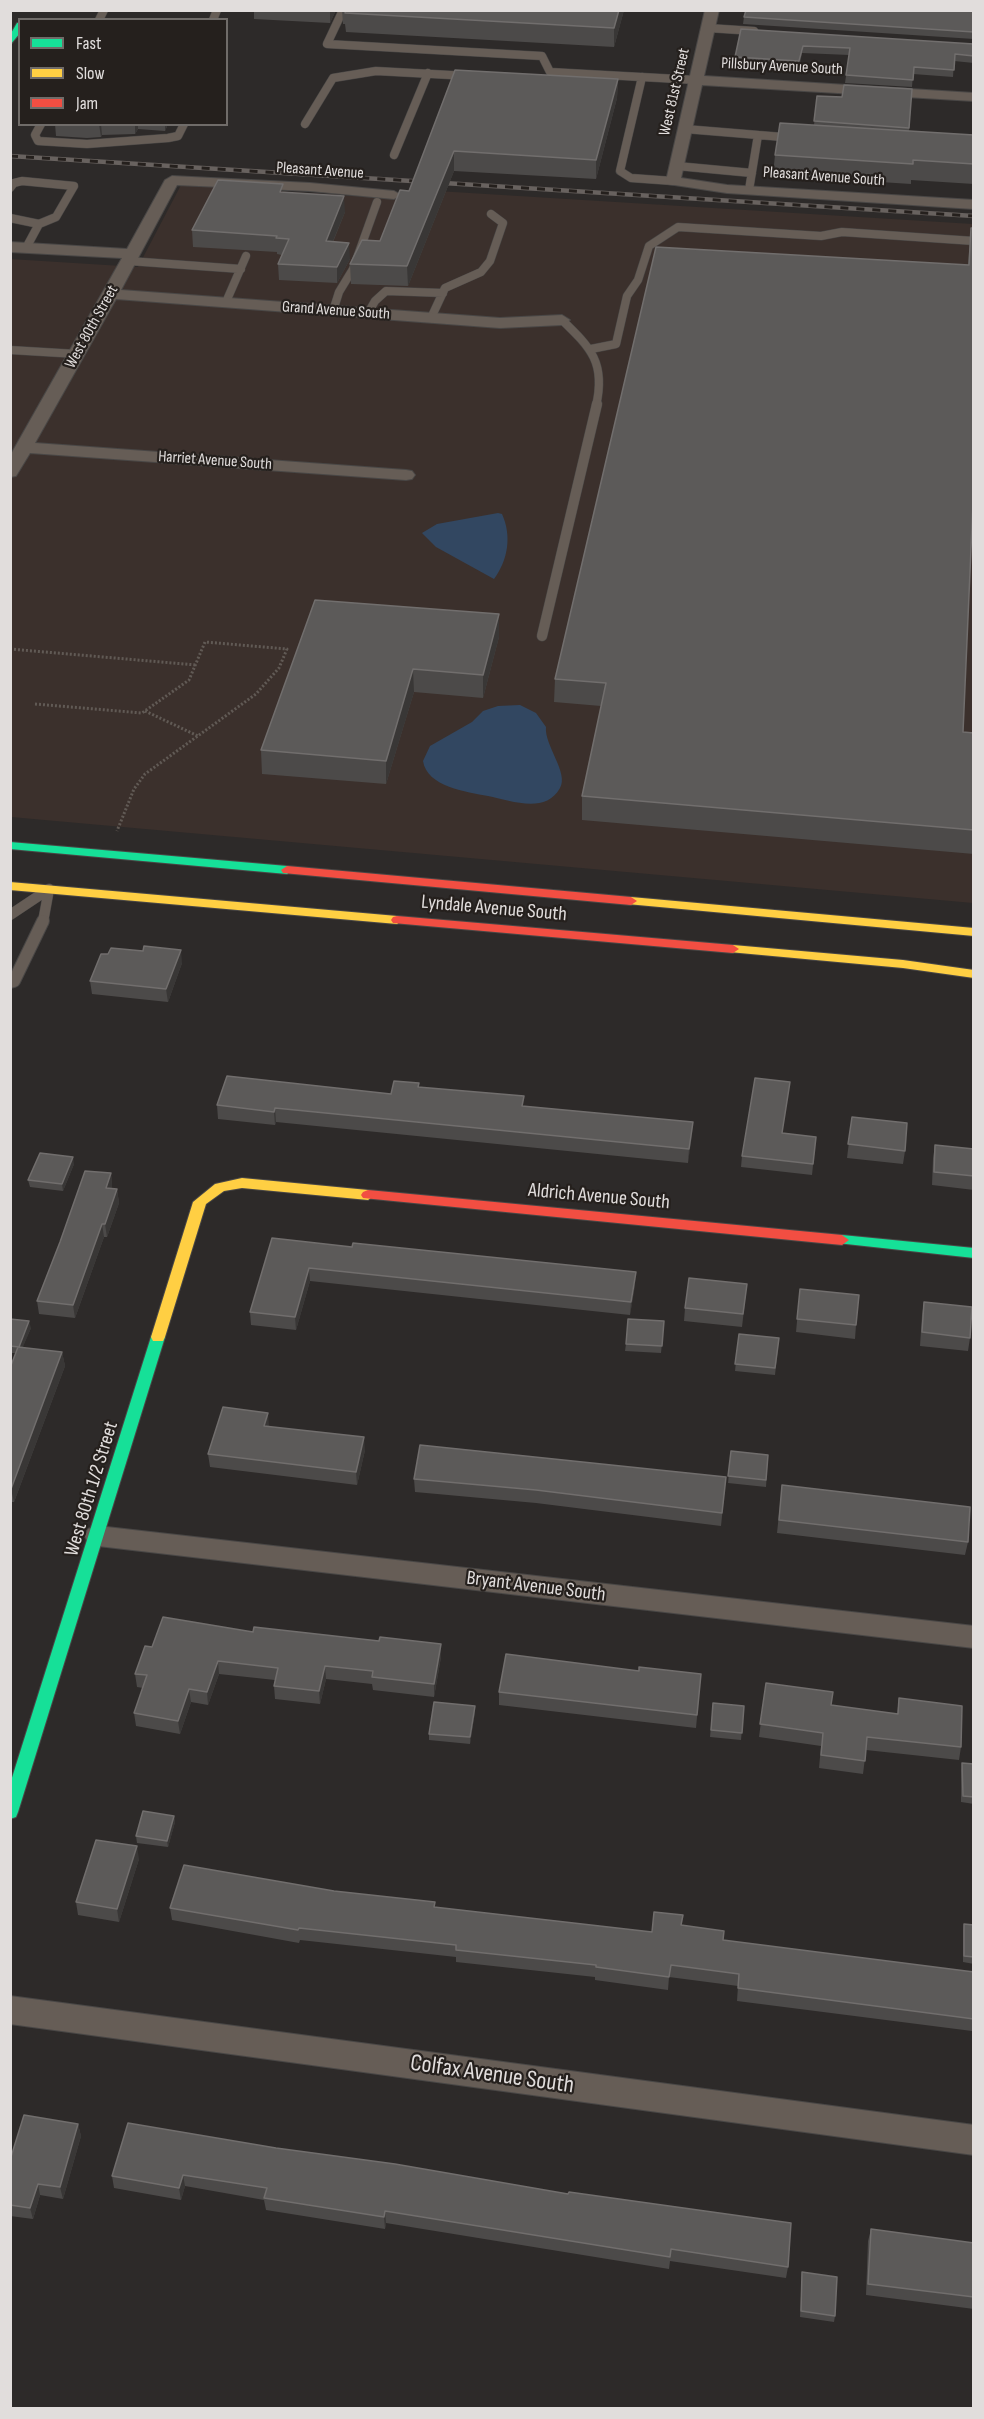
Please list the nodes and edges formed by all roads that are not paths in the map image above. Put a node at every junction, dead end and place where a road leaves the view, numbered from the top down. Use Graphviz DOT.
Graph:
graph roads {
  1 [pos="343,10"];
  2 [pos="712,10"];
  3 [pos="708,28"];
  4 [pos="763,32"];
  5 [pos="549,72"];
  6 [pos="428,73"];
  7 [pos="541,75"];
  8 [pos="480,76"];
  9 [pos="642,77"];
  10 [pos="696,81"];
  11 [pos="974,97"];
  12 [pos="305,124"];
  13 [pos="40,126"];
  14 [pos="183,126"];
  15 [pos="685,129"];
  16 [pos="758,135"];
  17 [pos="804,139"];
  18 [pos="394,155"];
  19 [pos="752,172"];
  20 [pos="675,174"];
  21 [pos="172,180"];
  22 [pos="10,188"];
  23 [pos="748,190"];
  24 [pos="394,195"];
  25 [pos="377,202"];
  26 [pos="974,205"];
  27 [pos="491,214"];
  28 [pos="10,218"];
  29 [pos="39,224"];
  30 [pos="974,241"];
  31 [pos="18,248"];
  32 [pos="246,256"];
  33 [pos="130,257"];
  34 [pos="241,269"];
  35 [pos="443,292"];
  36 [pos="111,294"];
  37 [pos="226,303"];
  38 [pos="333,310"];
  39 [pos="368,313"];
  40 [pos="431,318"];
  41 [pos="562,320"];
  42 [pos="591,349"];
  43 [pos="10,350"];
  44 [pos="77,354"];
  45 [pos="24,447"];
  46 [pos="10,472"];
  47 [pos="406,476"];
  48 [pos="542,636"];
  49 [pos="10,845"];
  50 [pos="10,886"];
  51 [pos="49,890"];
  52 [pos="10,915"];
  53 [pos="974,932"];
  54 [pos="974,974"];
  55 [pos="11,983"];
  56 [pos="220,1187"];
  57 [pos="974,1253"];
  58 [pos="98,1536"];
  59 [pos="974,1637"];
  60 [pos="10,1812"];
  61 [pos="10,2010"];
  62 [pos="974,2140"];
  1 -- 5 [label="lane"];
  2 -- 3 [label="street, West 81st Street"];
  3 -- 4 [label="lane"];
  3 -- 10 [label="street, West 81st Street"];
  5 -- 7 [label="lane"];
  5 -- 9 [label="lane"];
  6 -- 8 [label="lane"];
  6 -- 12 [label="lane"];
  6 -- 18 [label="lane"];
  9 -- 10 [label="lane"];
  9 -- 20 [label="lane"];
  10 -- 11 [label="street, Pillsbury Avenue South"];
  10 -- 15 [label="street, West 81st Street"];
  13 -- 14 [label="lane"];
  15 -- 16 [label="lane"];
  15 -- 20 [label="street, West 81st Street"];
  16 -- 17 [label="lane"];
  16 -- 19 [label="lane"];
  19 -- 20 [label="lane"];
  19 -- 23 [label="lane"];
  20 -- 23 [label="street, Pleasant Avenue South"];
  21 -- 24 [label="street, Pleasant Avenue"];
  21 -- 33 [label="street, West 80th Street"];
  22 -- 29 [label="lane"];
  23 -- 26 [label="street, Pleasant Avenue South"];
  25 -- 38 [label="lane"];
  27 -- 35 [label="lane"];
  28 -- 29 [label="lane"];
  29 -- 31 [label="lane"];
  30 -- 42 [label="lane"];
  31 -- 33 [label="street"];
  32 -- 34 [label="lane"];
  33 -- 34 [label="lane"];
  33 -- 36 [label="street, West 80th Street"];
  34 -- 37 [label="lane"];
  35 -- 39 [label="lane"];
  35 -- 40 [label="lane"];
  36 -- 37 [label="street, Grand Avenue South"];
  36 -- 44 [label="street, West 80th Street"];
  37 -- 38 [label="street, Grand Avenue South"];
  38 -- 39 [label="street, Grand Avenue South"];
  39 -- 40 [label="street, Grand Avenue South"];
  40 -- 41 [label="street, Grand Avenue South"];
  41 -- 42 [label="lane"];
  42 -- 48 [label="lane"];
  43 -- 44 [label="lane"];
  44 -- 45 [label="street, West 80th Street"];
  45 -- 46 [label="street, West 80th Street"];
  45 -- 47 [label="street, Harriet Avenue South"];
  49 -- 53 [label="main road, Lyndale Avenue South"];
  50 -- 51 [label="main road, Lyndale Avenue South"];
  51 -- 52 [label="lane"];
  51 -- 54 [label="main road, Lyndale Avenue South"];
  51 -- 55 [label="lane"];
  56 -- 57 [label="main road, Aldrich Avenue South"];
  56 -- 58 [label="main road, West 80th 1/2 Street"];
  58 -- 59 [label="street, Bryant Avenue South"];
  58 -- 60 [label="main road, West 80th 1/2 Street"];
  61 -- 62 [label="street, Colfax Avenue South"];
}
